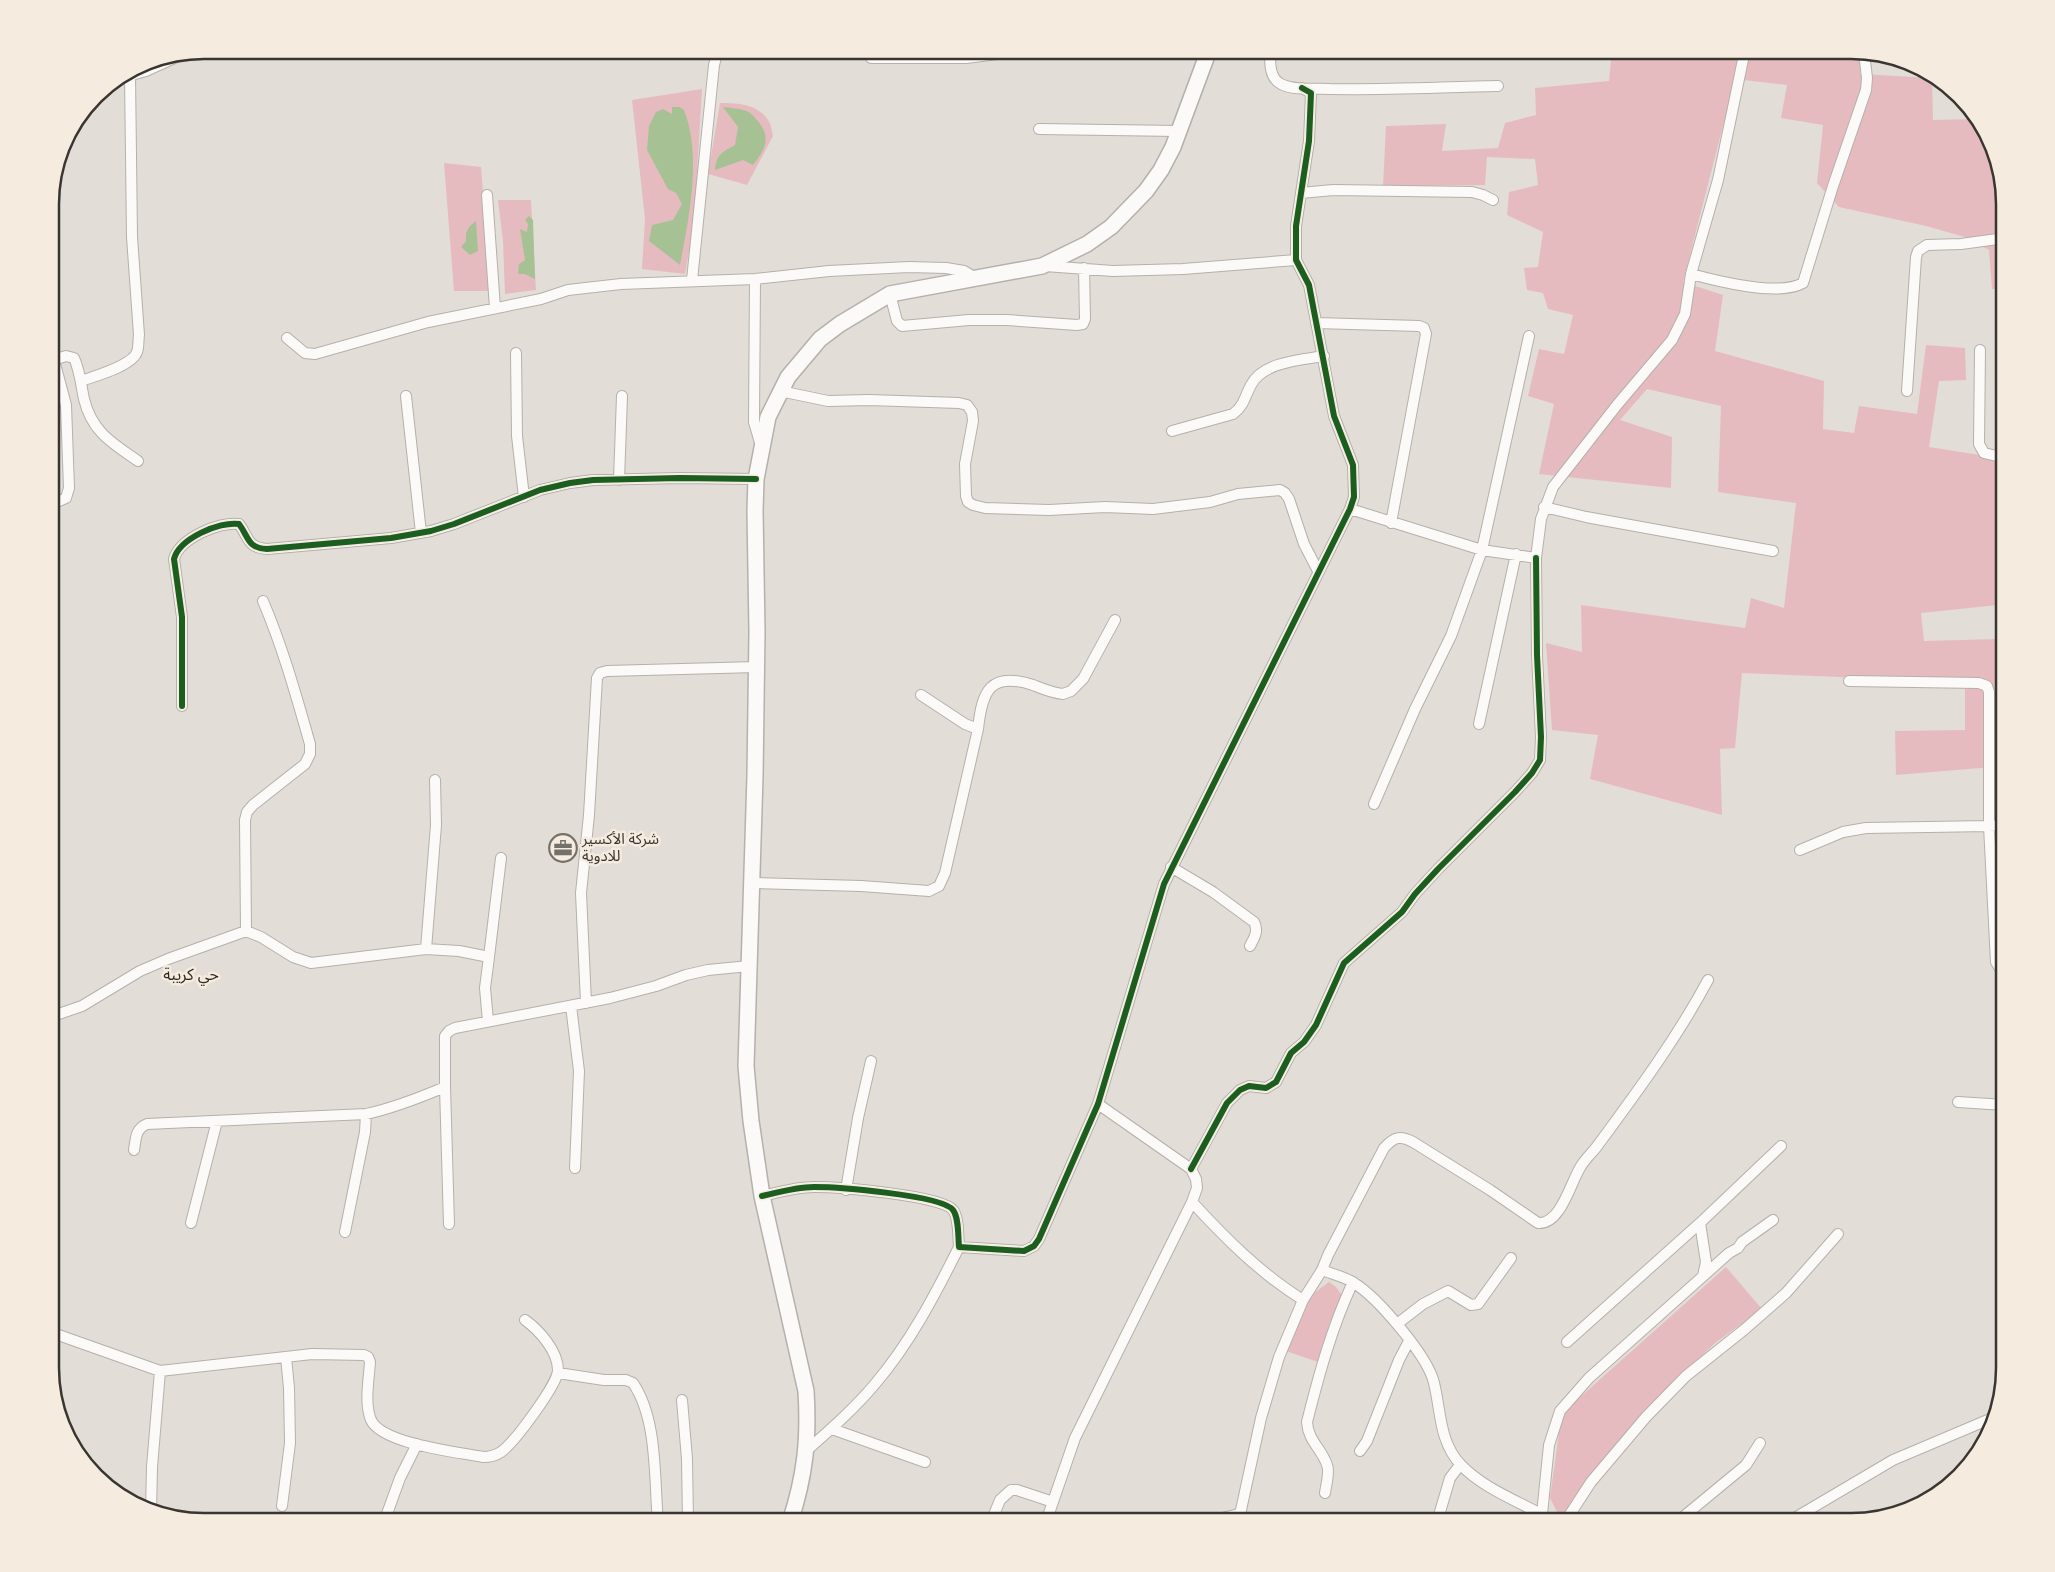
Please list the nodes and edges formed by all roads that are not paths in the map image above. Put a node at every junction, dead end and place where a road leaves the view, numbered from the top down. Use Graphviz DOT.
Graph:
graph roads {
  1 [pos="716,59"];
  2 [pos="1206,59"];
  3 [pos="1270,59"];
  4 [pos="1744,59"];
  5 [pos="1865,60"];
  6 [pos="126,81"];
  7 [pos="1498,86"];
  8 [pos="1302,88"];
  9 [pos="1040,130"];
  10 [pos="1179,131"];
  11 [pos="1301,193"];
  12 [pos="487,195"];
  13 [pos="1493,200"];
  14 [pos="1996,239"];
  15 [pos="1296,260"];
  16 [pos="1042,266"];
  17 [pos="1084,268"];
  18 [pos="1691,274"];
  19 [pos="974,277"];
  20 [pos="755,279"];
  21 [pos="692,280"];
  22 [pos="890,294"];
  23 [pos="495,308"];
  24 [pos="1316,323"];
  25 [pos="1528,336"];
  26 [pos="287,338"];
  27 [pos="1980,350"];
  28 [pos="516,353"];
  29 [pos="1324,356"];
  30 [pos="59,358"];
  31 [pos="81,381"];
  32 [pos="59,383"];
  33 [pos="1907,390"];
  34 [pos="780,391"];
  35 [pos="406,396"];
  36 [pos="622,396"];
  37 [pos="1172,431"];
  38 [pos="762,448"];
  39 [pos="1996,456"];
  40 [pos="138,461"];
  41 [pos="756,478"];
  42 [pos="619,480"];
  43 [pos="524,497"];
  44 [pos="59,501"];
  45 [pos="1544,507"];
  46 [pos="1350,509"];
  47 [pos="1391,523"];
  48 [pos="421,533"];
  49 [pos="1482,550"];
  50 [pos="1774,551"];
  51 [pos="1516,554"];
  52 [pos="1536,558"];
  53 [pos="1318,571"];
  54 [pos="263,602"];
  55 [pos="1115,620"];
  56 [pos="757,668"];
  57 [pos="1849,681"];
  58 [pos="921,695"];
  59 [pos="182,706"];
  60 [pos="1479,724"];
  61 [pos="978,729"];
  62 [pos="435,780"];
  63 [pos="1374,804"];
  64 [pos="1989,826"];
  65 [pos="1996,826"];
  66 [pos="1800,850"];
  67 [pos="501,858"];
  68 [pos="1171,867"];
  69 [pos="752,883"];
  70 [pos="246,931"];
  71 [pos="1250,946"];
  72 [pos="426,950"];
  73 [pos="489,957"];
  74 [pos="1996,962"];
  75 [pos="750,966"];
  76 [pos="1708,980"];
  77 [pos="586,1003"];
  78 [pos="572,1006"];
  79 [pos="59,1014"];
  80 [pos="488,1021"];
  81 [pos="871,1062"];
  82 [pos="445,1086"];
  83 [pos="1958,1102"];
  84 [pos="1098,1104"];
  85 [pos="1996,1104"];
  86 [pos="366,1114"];
  87 [pos="218,1122"];
  88 [pos="1781,1146"];
  89 [pos="134,1150"];
  90 [pos="575,1168"];
  91 [pos="1191,1169"];
  92 [pos="846,1190"];
  93 [pos="762,1196"];
  94 [pos="1192,1202"];
  95 [pos="1773,1220"];
  96 [pos="191,1223"];
  97 [pos="1700,1223"];
  98 [pos="450,1224"];
  99 [pos="345,1232"];
  100 [pos="1838,1234"];
  101 [pos="959,1247"];
  102 [pos="1511,1258"];
  103 [pos="1322,1270"];
  104 [pos="1704,1276"];
  105 [pos="1354,1282"];
  106 [pos="1303,1300"];
  107 [pos="525,1320"];
  108 [pos="1396,1324"];
  109 [pos="59,1335"];
  110 [pos="1408,1341"];
  111 [pos="1567,1342"];
  112 [pos="286,1357"];
  113 [pos="160,1371"];
  114 [pos="558,1373"];
  115 [pos="682,1400"];
  116 [pos="1986,1420"];
  117 [pos="832,1429"];
  118 [pos="417,1444"];
  119 [pos="1760,1444"];
  120 [pos="806,1451"];
  121 [pos="1360,1451"];
  122 [pos="925,1462"];
  123 [pos="1460,1465"];
  124 [pos="1325,1493"];
  125 [pos="1053,1502"];
  126 [pos="151,1503"];
  127 [pos="282,1506"];
  128 [pos="387,1513"];
  129 [pos="658,1513"];
  130 [pos="689,1513"];
  131 [pos="793,1513"];
  132 [pos="995,1513"];
  133 [pos="1049,1513"];
  134 [pos="1241,1513"];
  135 [pos="1440,1513"];
  136 [pos="1540,1513"];
  137 [pos="1542,1513"];
  138 [pos="1571,1513"];
  139 [pos="1687,1513"];
  140 [pos="1803,1513"];
  1 -- 21 [label="street"];
  2 -- 10 [label="main road"];
  3 -- 8 [label="street"];
  4 -- 18 [label="street"];
  5 -- 18 [label="street"];
  6 -- 31 [label="street"];
  7 -- 8 [label="street"];
  8 -- 11 [label="street"];
  9 -- 10 [label="street"];
  10 -- 16 [label="main road"];
  11 -- 13 [label="street"];
  11 -- 15 [label="street"];
  12 -- 23 [label="street"];
  14 -- 33 [label="street"];
  15 -- 17 [label="street"];
  15 -- 24 [label="street"];
  16 -- 17 [label="street"];
  16 -- 19 [label="main road"];
  17 -- 22 [label="street"];
  18 -- 45 [label="street"];
  19 -- 20 [label="street"];
  19 -- 22 [label="main road"];
  20 -- 21 [label="street"];
  20 -- 38 [label="street"];
  21 -- 23 [label="street"];
  22 -- 34 [label="main road"];
  23 -- 26 [label="street"];
  24 -- 29 [label="street"];
  24 -- 47 [label="street"];
  25 -- 49 [label="street"];
  27 -- 39 [label="street"];
  28 -- 43 [label="street"];
  29 -- 37 [label="street"];
  29 -- 46 [label="street"];
  30 -- 31 [label="street"];
  31 -- 40 [label="street"];
  32 -- 44 [label="street"];
  34 -- 38 [label="main road"];
  34 -- 53 [label="street"];
  35 -- 48 [label="street"];
  36 -- 42 [label="street"];
  38 -- 41 [label="main road"];
  41 -- 42 [label="street"];
  41 -- 56 [label="main road"];
  42 -- 43 [label="street"];
  43 -- 48 [label="street"];
  45 -- 50 [label="street"];
  45 -- 52 [label="street"];
  46 -- 47 [label="street"];
  46 -- 53 [label="street"];
  47 -- 49 [label="street"];
  48 -- 59 [label="street"];
  49 -- 51 [label="street"];
  49 -- 63 [label="street"];
  51 -- 52 [label="street"];
  51 -- 60 [label="street"];
  52 -- 91 [label="street"];
  53 -- 68 [label="street"];
  54 -- 70 [label="street"];
  55 -- 61 [label="street"];
  56 -- 69 [label="main road"];
  56 -- 77 [label="street"];
  57 -- 64 [label="street"];
  58 -- 61 [label="street"];
  61 -- 69 [label="street"];
  62 -- 72 [label="street"];
  64 -- 65 [label="street"];
  64 -- 66 [label="street"];
  64 -- 74 [label="street"];
  67 -- 73 [label="street"];
  68 -- 71 [label="street"];
  68 -- 84 [label="street"];
  69 -- 75 [label="main road"];
  70 -- 72 [label="street"];
  70 -- 79 [label="street"];
  72 -- 73 [label="street"];
  73 -- 80 [label="street"];
  75 -- 77 [label="street"];
  75 -- 93 [label="main road"];
  76 -- 103 [label="street"];
  77 -- 78 [label="street"];
  78 -- 80 [label="street"];
  78 -- 90 [label="street"];
  80 -- 82 [label="street"];
  81 -- 92 [label="street"];
  82 -- 86 [label="street"];
  82 -- 98 [label="street"];
  83 -- 85 [label="street"];
  84 -- 91 [label="street"];
  84 -- 101 [label="street"];
  86 -- 87 [label="street"];
  86 -- 99 [label="street"];
  87 -- 89 [label="street"];
  87 -- 96 [label="street"];
  88 -- 97 [label="street"];
  91 -- 94 [label="street"];
  92 -- 93 [label="street"];
  92 -- 101 [label="street"];
  93 -- 120 [label="main road"];
  94 -- 106 [label="street"];
  94 -- 125 [label="street"];
  95 -- 104 [label="street"];
  97 -- 104 [label="street"];
  97 -- 111 [label="street"];
  100 -- 138 [label="street"];
  101 -- 117 [label="street"];
  102 -- 108 [label="street"];
  103 -- 105 [label="street"];
  103 -- 106 [label="street"];
  104 -- 137 [label="street"];
  105 -- 108 [label="street"];
  105 -- 124 [label="street"];
  106 -- 134 [label="street"];
  107 -- 114 [label="street"];
  108 -- 110 [label="street"];
  109 -- 113 [label="street"];
  110 -- 121 [label="street"];
  110 -- 123 [label="street"];
  112 -- 113 [label="street"];
  112 -- 118 [label="street"];
  112 -- 127 [label="street"];
  113 -- 126 [label="street"];
  114 -- 118 [label="street"];
  114 -- 129 [label="street"];
  115 -- 130 [label="street"];
  116 -- 140 [label="street"];
  117 -- 120 [label="street"];
  117 -- 122 [label="street"];
  118 -- 128 [label="street"];
  119 -- 139 [label="street"];
  120 -- 131 [label="main road"];
  123 -- 135 [label="street"];
  123 -- 136 [label="street"];
  125 -- 132 [label="street"];
  125 -- 133 [label="street"];
}
